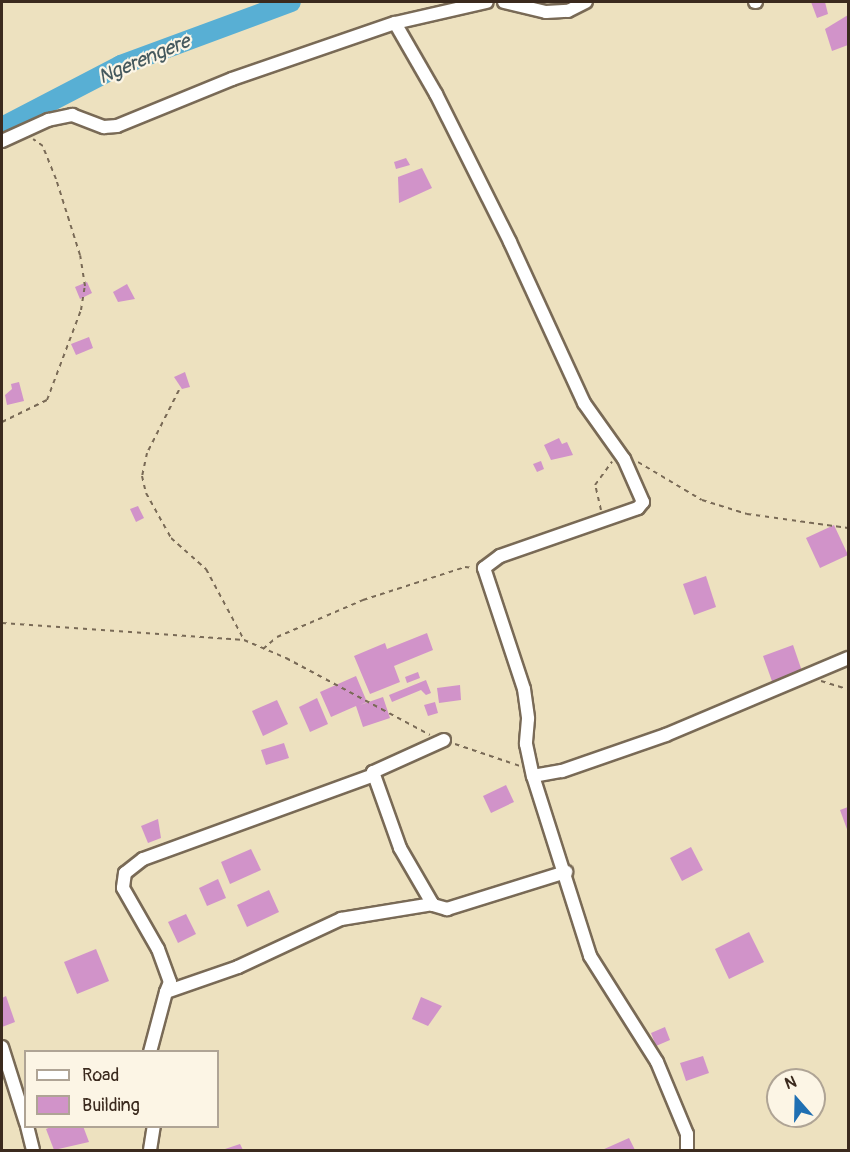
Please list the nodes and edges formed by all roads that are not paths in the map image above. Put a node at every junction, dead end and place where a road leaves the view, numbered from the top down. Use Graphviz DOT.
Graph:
graph roads {
  1 [pos="487,2"];
  2 [pos="504,2"];
  3 [pos="586,2"];
  4 [pos="395,22"];
  5 [pos="2,141"];
  6 [pos="849,658"];
  7 [pos="444,740"];
  8 [pos="532,773"];
  9 [pos="374,775"];
  10 [pos="566,872"];
  11 [pos="433,904"];
  12 [pos="166,992"];
  13 [pos="2,1047"];
  14 [pos="151,1050"];
  15 [pos="24,1118"];
  16 [pos="27,1128"];
  17 [pos="154,1128"];
  18 [pos="33,1150"];
  19 [pos="150,1150"];
  20 [pos="687,1150"];
  1 -- 4 [label="street"];
  2 -- 3 [label="street"];
  4 -- 5 [label="street"];
  4 -- 8 [label="street"];
  6 -- 8 [label="street"];
  7 -- 9 [label="street"];
  8 -- 10 [label="street"];
  9 -- 11 [label="street"];
  9 -- 12 [label="street"];
  10 -- 11 [label="street"];
  10 -- 20 [label="street"];
  11 -- 12 [label="street"];
  12 -- 14 [label="street"];
  13 -- 15 [label="street"];
  16 -- 18 [label="street"];
  17 -- 19 [label="street"];
}
